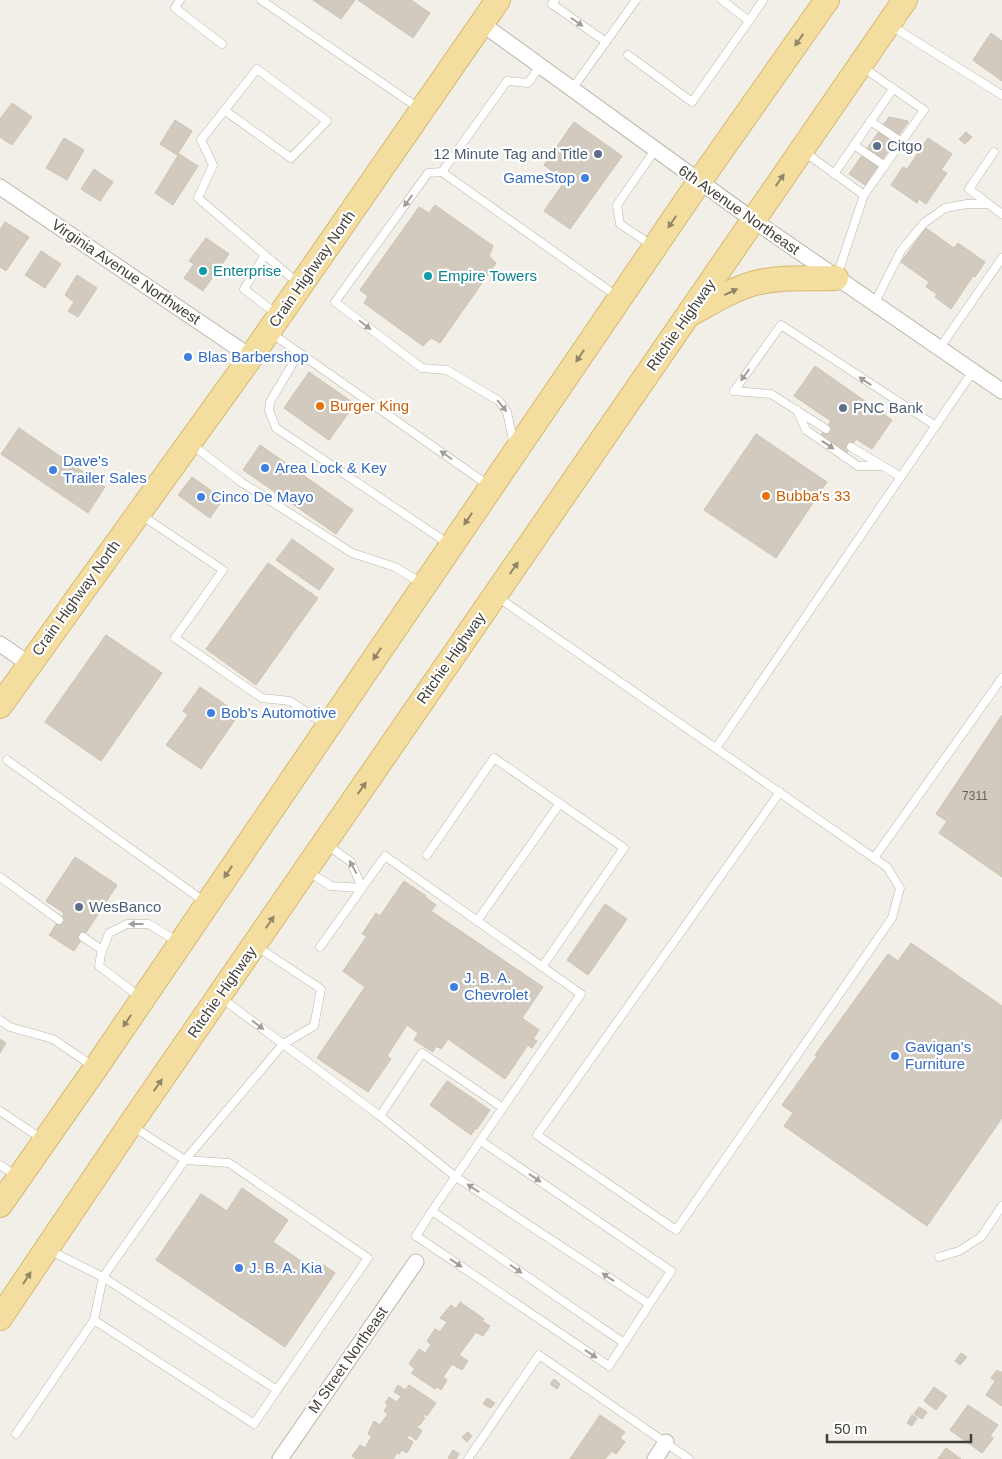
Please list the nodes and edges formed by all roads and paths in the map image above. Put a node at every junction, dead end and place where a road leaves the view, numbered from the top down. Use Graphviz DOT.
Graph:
graph roads {
  1 [pos="180,0"];
  2 [pos="261,0"];
  3 [pos="498,0"];
  4 [pos="555,0"];
  5 [pos="636,0"];
  6 [pos="722,0"];
  7 [pos="764,0"];
  8 [pos="827,0"];
  9 [pos="905,0"];
  10 [pos="749,20"];
  11 [pos="481,23"];
  12 [pos="888,24"];
  13 [pos="606,42"];
  14 [pos="222,44"];
  15 [pos="628,55"];
  16 [pos="860,65"];
  17 [pos="540,66"];
  18 [pos="893,89"];
  19 [pos="572,90"];
  20 [pos="1002,95"];
  21 [pos="224,110"];
  22 [pos="421,110"];
  23 [pos="870,121"];
  24 [pos="902,142"];
  25 [pos="854,145"];
  26 [pos="655,150"];
  27 [pos="801,150"];
  28 [pos="994,152"];
  29 [pos="885,166"];
  30 [pos="442,172"];
  31 [pos="834,174"];
  32 [pos="699,182"];
  33 [pos="0,188"];
  34 [pos="864,196"];
  35 [pos="989,204"];
  36 [pos="1002,214"];
  37 [pos="753,220"];
  38 [pos="654,248"];
  39 [pos="264,255"];
  40 [pos="1002,258"];
  41 [pos="836,278"];
  42 [pos="300,286"];
  43 [pos="620,298"];
  44 [pos="874,304"];
  45 [pos="688,314"];
  46 [pos="274,324"];
  47 [pos="940,349"];
  48 [pos="299,352"];
  49 [pos="251,357"];
  50 [pos="973,371"];
  51 [pos="1002,391"];
  52 [pos="797,410"];
  53 [pos="936,426"];
  54 [pos="826,429"];
  55 [pos="189,443"];
  56 [pos="851,447"];
  57 [pos="515,451"];
  58 [pos="882,466"];
  59 [pos="901,477"];
  60 [pos="491,487"];
  61 [pos="138,513"];
  62 [pos="451,545"];
  63 [pos="424,585"];
  64 [pos="495,595"];
  65 [pos="0,644"];
  66 [pos="28,664"];
  67 [pos="1002,678"];
  68 [pos="0,706"];
  69 [pos="328,726"];
  70 [pos="716,748"];
  71 [pos="7,760"];
  72 [pos="780,792"];
  73 [pos="560,803"];
  74 [pos="324,843"];
  75 [pos="427,855"];
  76 [pos="874,858"];
  77 [pos="305,870"];
  78 [pos="0,877"];
  79 [pos="362,888"];
  80 [pos="206,904"];
  81 [pos="59,920"];
  82 [pos="477,921"];
  83 [pos="83,937"];
  84 [pos="180,943"];
  85 [pos="254,945"];
  86 [pos="320,947"];
  87 [pos="102,950"];
  88 [pos="542,966"];
  89 [pos="219,996"];
  90 [pos="142,999"];
  91 [pos="0,1020"];
  92 [pos="283,1044"];
  93 [pos="95,1069"];
  94 [pos="503,1108"];
  95 [pos="0,1111"];
  96 [pos="380,1116"];
  97 [pos="130,1125"];
  98 [pos="45,1140"];
  99 [pos="480,1141"];
  100 [pos="185,1160"];
  101 [pos="10,1171"];
  102 [pos="456,1176"];
  103 [pos="0,1205"];
  104 [pos="1002,1206"];
  105 [pos="432,1211"];
  106 [pos="46,1248"];
  107 [pos="939,1257"];
  108 [pos="416,1262"];
  109 [pos="103,1277"];
  110 [pos="649,1304"];
  111 [pos="0,1318"];
  112 [pos="94,1320"];
  113 [pos="624,1343"];
  114 [pos="277,1390"];
  115 [pos="16,1434"];
  116 [pos="666,1442"];
  117 [pos="280,1459"];
  118 [pos="468,1459"];
  119 [pos="655,1459"];
  120 [pos="689,1459"];
  1 -- 14 [label="lane"];
  2 -- 22 [label="lane"];
  3 -- 11 [label="main road, Crain Highway North"];
  4 -- 13 [label="lane, one-way"];
  5 -- 13 [label="lane"];
  6 -- 10 [label="lane"];
  7 -- 10 [label="lane"];
  8 -- 32 [label="main road, one-way"];
  9 -- 12 [label="main road, Ritchie Highway"];
  10 -- 15 [label="lane"];
  11 -- 17 [label="street, 6th Avenue Northeast"];
  11 -- 22 [label="main road, Crain Highway North"];
  12 -- 16 [label="main road, Ritchie Highway"];
  12 -- 20 [label="lane"];
  13 -- 19 [label="lane"];
  16 -- 18 [label="lane"];
  16 -- 27 [label="main road, Ritchie Highway"];
  17 -- 19 [label="street, 6th Avenue Northeast"];
  17 -- 30 [label="lane"];
  18 -- 23 [label="lane"];
  18 -- 24 [label="lane"];
  19 -- 26 [label="street, 6th Avenue Northeast"];
  21 -- 21 [label="lane"];
  21 -- 39 [label="lane"];
  22 -- 42 [label="main road, Crain Highway North"];
  23 -- 24 [label="lane"];
  23 -- 25 [label="lane"];
  24 -- 29 [label="lane"];
  25 -- 29 [label="lane"];
  25 -- 31 [label="lane"];
  26 -- 32 [label="street, 6th Avenue Northeast"];
  26 -- 38 [label="lane"];
  27 -- 31 [label="lane"];
  37 -- 27 [label="main road, Ritchie Highway, one-way"];
  28 -- 35 [label="lane"];
  29 -- 34 [label="lane"];
  30 -- 43 [label="lane"];
  30 -- 57 [label="lane, one-way"];
  31 -- 34 [label="lane"];
  32 -- 37 [label="street, 6th Avenue Northeast"];
  32 -- 38 [label="main road, one-way"];
  33 -- 49 [label="street, Virginia Avenue Northwest"];
  34 -- 41 [label="lane"];
  35 -- 36 [label="lane"];
  35 -- 44 [label="lane"];
  37 -- 41 [label="street, 6th Avenue Northeast"];
  37 -- 45 [label="main road, Ritchie Highway"];
  38 -- 43 [label="main road"];
  39 -- 42 [label="lane"];
  39 -- 46 [label="lane"];
  40 -- 47 [label="lane"];
  41 -- 44 [label="street, 6th Avenue Northeast"];
  45 -- 41 [label="main road, one-way"];
  42 -- 46 [label="main road, Crain Highway North"];
  43 -- 57 [label="main road, one-way"];
  44 -- 47 [label="street, 6th Avenue Northeast"];
  64 -- 45 [label="main road, Ritchie Highway, one-way"];
  46 -- 48 [label="lane"];
  46 -- 49 [label="main road, Crain Highway North"];
  47 -- 50 [label="street, 6th Avenue Northeast"];
  60 -- 48 [label="lane, one-way"];
  48 -- 62 [label="lane"];
  49 -- 55 [label="main road, Crain Highway North"];
  50 -- 51 [label="street, 6th Avenue Northeast"];
  50 -- 53 [label="lane"];
  53 -- 52 [label="lane, one-way"];
  52 -- 54 [label="lane"];
  52 -- 58 [label="lane, one-way"];
  53 -- 59 [label="lane"];
  55 -- 61 [label="main road, Crain Highway North"];
  55 -- 63 [label="lane"];
  56 -- 58 [label="lane"];
  57 -- 60 [label="main road"];
  58 -- 59 [label="lane"];
  59 -- 70 [label="lane"];
  60 -- 62 [label="main road, one-way"];
  61 -- 66 [label="main road, Crain Highway North"];
  61 -- 69 [label="lane"];
  62 -- 63 [label="main road"];
  63 -- 69 [label="main road, one-way"];
  64 -- 70 [label="lane"];
  74 -- 64 [label="main road, Ritchie Highway, one-way"];
  65 -- 66 [label="street"];
  66 -- 68 [label="main road, Crain Highway North"];
  67 -- 76 [label="lane"];
  69 -- 80 [label="main road, one-way"];
  70 -- 72 [label="lane"];
  71 -- 80 [label="lane"];
  72 -- 76 [label="lane"];
  72 -- 76 [label="lane"];
  73 -- 75 [label="lane"];
  73 -- 82 [label="lane"];
  73 -- 88 [label="lane"];
  74 -- 77 [label="main road, Ritchie Highway"];
  79 -- 74 [label="lane, one-way"];
  77 -- 79 [label="lane"];
  85 -- 77 [label="main road, Ritchie Highway, one-way"];
  78 -- 81 [label="lane"];
  79 -- 82 [label="lane"];
  79 -- 86 [label="lane"];
  80 -- 84 [label="main road"];
  82 -- 88 [label="lane"];
  83 -- 87 [label="lane"];
  84 -- 87 [label="lane, one-way"];
  84 -- 90 [label="main road"];
  85 -- 89 [label="main road, Ritchie Highway"];
  85 -- 92 [label="lane"];
  87 -- 90 [label="lane"];
  88 -- 94 [label="lane"];
  89 -- 92 [label="lane, one-way"];
  97 -- 89 [label="main road, Ritchie Highway, one-way"];
  90 -- 93 [label="main road, one-way"];
  91 -- 93 [label="lane"];
  92 -- 96 [label="lane"];
  92 -- 100 [label="lane"];
  93 -- 98 [label="main road"];
  94 -- 96 [label="lane"];
  94 -- 99 [label="lane"];
  95 -- 98 [label="lane"];
  96 -- 102 [label="lane"];
  97 -- 100 [label="lane"];
  97 -- 106 [label="main road, Ritchie Highway"];
  98 -- 101 [label="main road"];
  99 -- 102 [label="lane"];
  99 -- 110 [label="lane, one-way"];
  100 -- 109 [label="lane"];
  100 -- 114 [label="lane"];
  101 -- 103 [label="main road"];
  102 -- 105 [label="lane"];
  110 -- 102 [label="lane, one-way"];
  104 -- 107 [label="lane"];
  105 -- 113 [label="lane, one-way"];
  105 -- 113 [label="lane, one-way"];
  106 -- 109 [label="lane"];
  111 -- 106 [label="main road, Ritchie Highway, one-way"];
  108 -- 117 [label="street, M Street Northeast"];
  109 -- 112 [label="lane"];
  109 -- 114 [label="lane"];
  110 -- 113 [label="lane"];
  112 -- 114 [label="lane"];
  112 -- 115 [label="lane"];
  116 -- 118 [label="lane"];
  116 -- 119 [label="street"];
  116 -- 120 [label="lane"];
}
